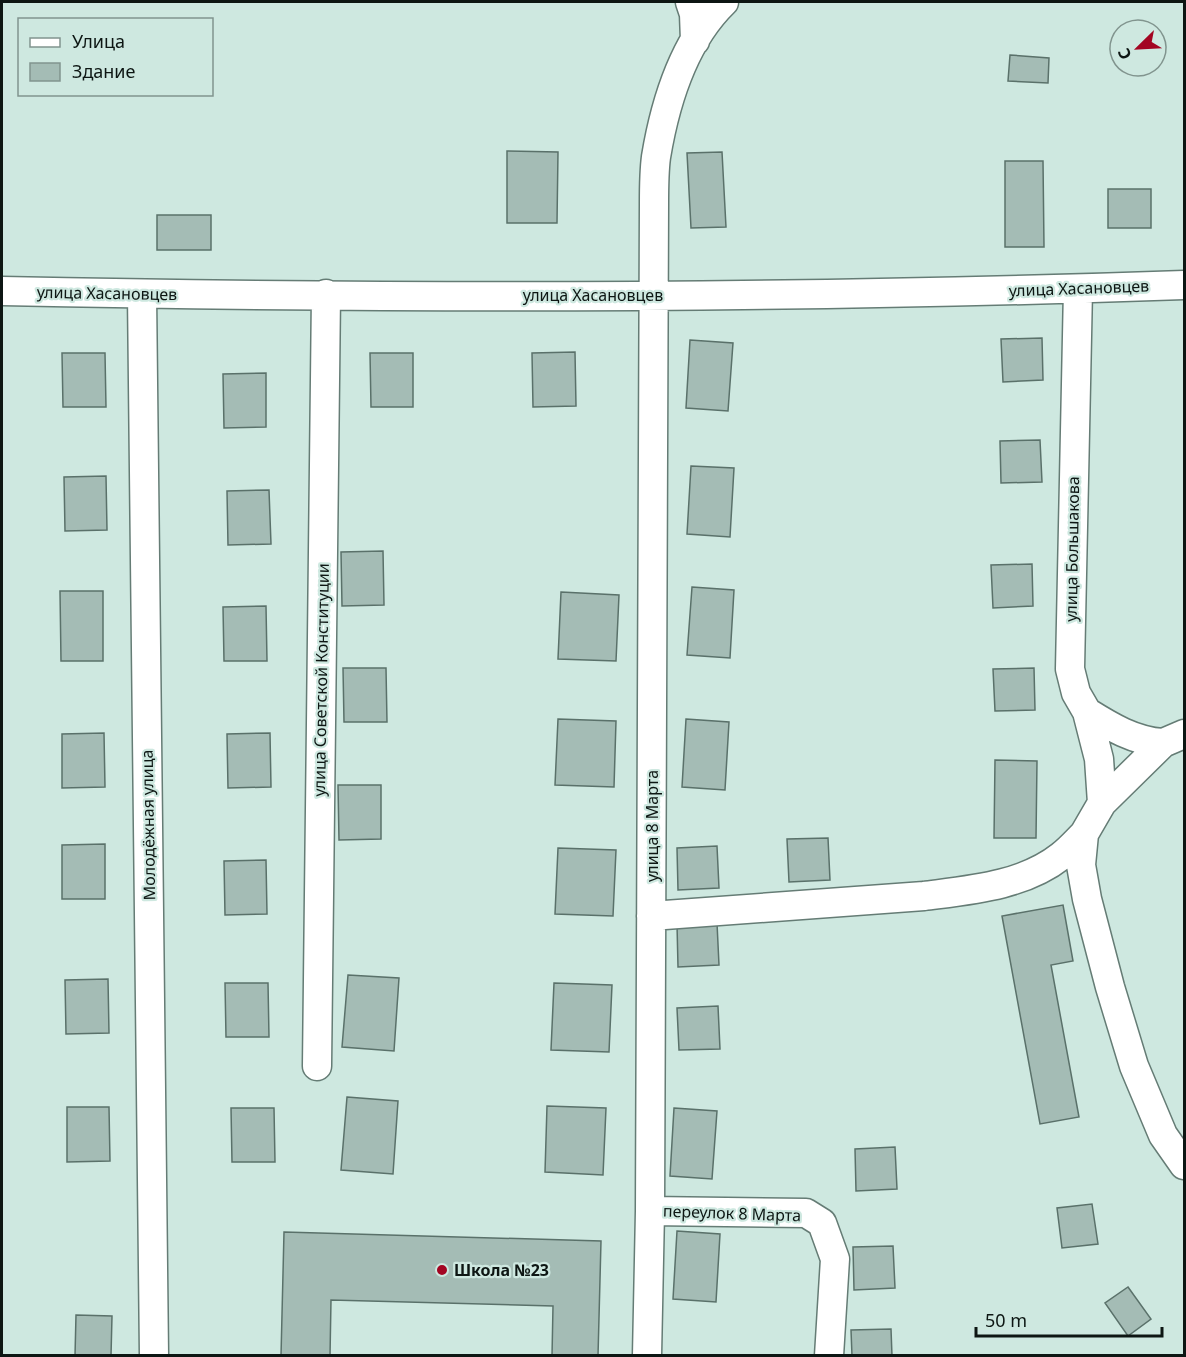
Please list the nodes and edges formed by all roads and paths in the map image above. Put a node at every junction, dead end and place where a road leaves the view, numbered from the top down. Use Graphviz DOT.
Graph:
graph roads {
  1 [pos="690,2"];
  2 [pos="724,2"];
  3 [pos="695,41"];
  4 [pos="1185,285"];
  5 [pos="1078,289"];
  6 [pos="2,291"];
  7 [pos="142,294"];
  8 [pos="326,294"];
  9 [pos="655,296"];
  10 [pos="1087,712"];
  11 [pos="1174,739"];
  12 [pos="1102,803"];
  13 [pos="1084,834"];
  14 [pos="651,916"];
  15 [pos="317,1066"];
  16 [pos="1185,1165"];
  17 [pos="650,1211"];
  18 [pos="154,1356"];
  19 [pos="647,1356"];
  20 [pos="829,1356"];
  1 -- 3 [label="street"];
  2 -- 3 [label="street, улица 8 Марта"];
  3 -- 9 [label="street, улица 8 Марта"];
  4 -- 5 [label="street, улица Хасановцев"];
  5 -- 9 [label="street, улица Хасановцев"];
  5 -- 10 [label="street, улица Большакова"];
  6 -- 7 [label="street, улица Хасановцев"];
  7 -- 8 [label="street, улица Хасановцев"];
  7 -- 18 [label="street, Молодёжная улица"];
  8 -- 9 [label="street, улица Хасановцев"];
  8 -- 15 [label="street, улица Советской Конституции"];
  9 -- 14 [label="street, улица 8 Марта"];
  10 -- 11 [label="street"];
  10 -- 12 [label="street, улица Большакова"];
  11 -- 12 [label="street"];
  12 -- 13 [label="street"];
  13 -- 14 [label="street"];
  13 -- 16 [label="street"];
  14 -- 17 [label="street, улица 8 Марта"];
  17 -- 19 [label="street, улица 8 Марта"];
  17 -- 20 [label="street, переулок 8 Марта"];
}
